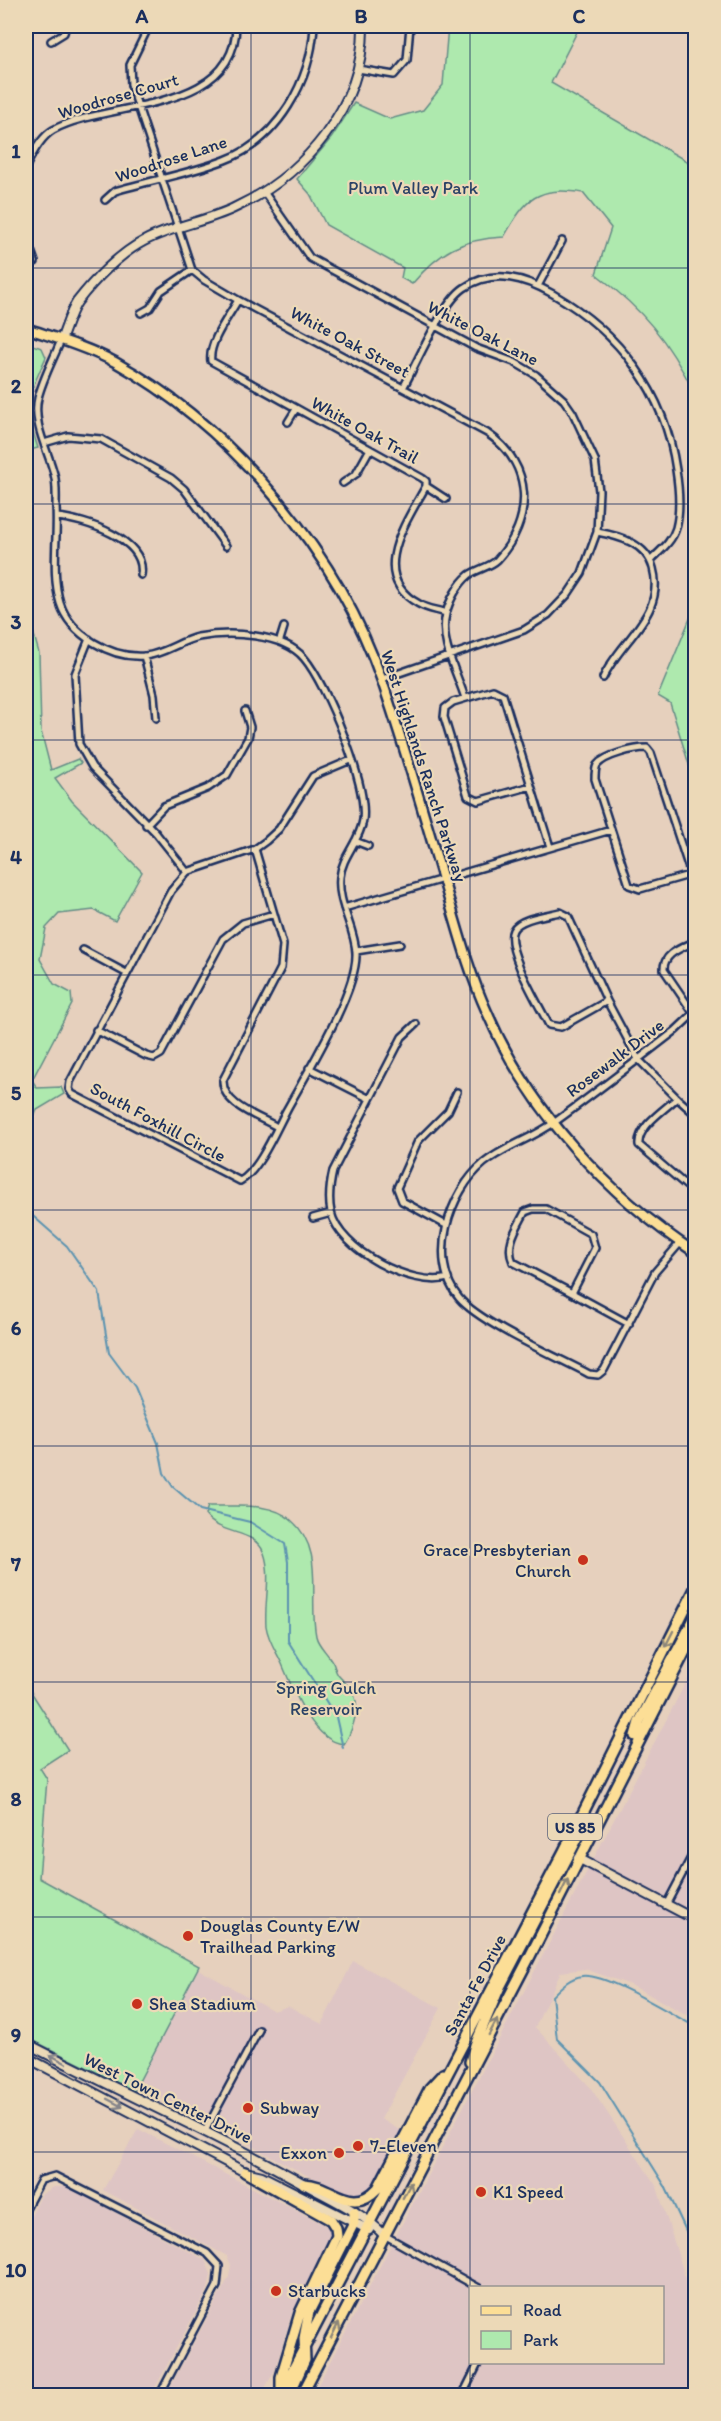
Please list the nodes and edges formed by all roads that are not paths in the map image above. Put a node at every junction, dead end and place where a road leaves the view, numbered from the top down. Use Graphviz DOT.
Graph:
graph roads {
  1 [pos="66,26"];
  2 [pos="149,26"];
  3 [pos="236,26"];
  4 [pos="314,26"];
  5 [pos="363,26"];
  6 [pos="410,26"];
  7 [pos="51,41"];
  8 [pos="358,69"];
  9 [pos="138,108"];
  10 [pos="26,167"];
  11 [pos="161,180"];
  12 [pos="264,192"];
  13 [pos="105,200"];
  14 [pos="177,228"];
  15 [pos="26,236"];
  16 [pos="562,241"];
  17 [pos="35,262"];
  18 [pos="192,270"];
  19 [pos="538,286"];
  20 [pos="238,300"];
  21 [pos="141,313"];
  22 [pos="436,327"];
  23 [pos="26,328"];
  24 [pos="61,340"];
  25 [pos="403,388"];
  26 [pos="296,409"];
  27 [pos="288,422"];
  28 [pos="44,442"];
  29 [pos="370,449"];
  30 [pos="343,483"];
  31 [pos="426,486"];
  32 [pos="446,499"];
  33 [pos="57,517"];
  34 [pos="597,532"];
  35 [pos="226,546"];
  36 [pos="651,560"];
  37 [pos="141,575"];
  38 [pos="446,613"];
  39 [pos="284,627"];
  40 [pos="88,639"];
  41 [pos="280,640"];
  42 [pos="144,656"];
  43 [pos="451,656"];
  44 [pos="603,678"];
  45 [pos="381,679"];
  46 [pos="465,698"];
  47 [pos="245,711"];
  48 [pos="156,718"];
  49 [pos="351,760"];
  50 [pos="531,786"];
  51 [pos="146,825"];
  52 [pos="611,830"];
  53 [pos="355,841"];
  54 [pos="368,846"];
  55 [pos="550,847"];
  56 [pos="255,849"];
  57 [pos="187,872"];
  58 [pos="689,875"];
  59 [pos="443,878"];
  60 [pos="696,890"];
  61 [pos="344,908"];
  62 [pos="274,914"];
  63 [pos="696,941"];
  64 [pos="400,944"];
  65 [pos="83,950"];
  66 [pos="356,951"];
  67 [pos="126,973"];
  68 [pos="607,1001"];
  69 [pos="694,1015"];
  70 [pos="416,1024"];
  71 [pos="96,1030"];
  72 [pos="638,1059"];
  73 [pos="309,1068"];
  74 [pos="457,1092"];
  75 [pos="677,1098"];
  76 [pos="370,1099"];
  77 [pos="696,1115"];
  78 [pos="554,1123"];
  79 [pos="277,1127"];
  80 [pos="696,1194"];
  81 [pos="331,1213"];
  82 [pos="313,1218"];
  83 [pos="446,1225"];
  84 [pos="680,1243"];
  85 [pos="696,1253"];
  86 [pos="448,1278"];
  87 [pos="572,1293"];
  88 [pos="629,1324"];
  89 [pos="696,1587"];
  90 [pos="696,1615"];
  91 [pos="696,1630"];
  92 [pos="629,1758"];
  93 [pos="581,1816"];
  94 [pos="696,1848"];
  95 [pos="578,1858"];
  96 [pos="666,1905"];
  97 [pos="696,1920"];
  98 [pos="259,2030"];
  99 [pos="26,2043"];
  100 [pos="26,2057"];
  101 [pos="451,2066"];
  102 [pos="466,2079"];
  103 [pos="205,2131"];
  104 [pos="245,2172"];
  105 [pos="304,2184"];
  106 [pos="26,2208"];
  107 [pos="354,2212"];
  108 [pos="354,2223"];
  109 [pos="367,2224"];
  110 [pos="384,2235"];
  111 [pos="475,2286"];
  112 [pos="304,2346"];
  113 [pos="478,2364"];
  114 [pos="283,2394"];
  115 [pos="159,2396"];
  116 [pos="301,2396"];
  117 [pos="462,2396"];
  1 -- 7 [label="street"];
  2 -- 9 [label="street"];
  3 -- 9 [label="street, Woodrose Court"];
  4 -- 11 [label="street, Woodrose Lane"];
  5 -- 8 [label="street"];
  6 -- 8 [label="street"];
  8 -- 12 [label="street"];
  9 -- 10 [label="street, Woodrose Court"];
  9 -- 11 [label="street"];
  11 -- 13 [label="street, Woodrose Lane"];
  11 -- 14 [label="street"];
  12 -- 14 [label="street"];
  12 -- 22 [label="street, White Oak Lane"];
  14 -- 18 [label="street"];
  14 -- 24 [label="street"];
  15 -- 17 [label="street"];
  16 -- 19 [label="street"];
  18 -- 20 [label="street, White Oak Street"];
  18 -- 21 [label="street"];
  19 -- 22 [label="street"];
  19 -- 36 [label="street"];
  20 -- 25 [label="street, White Oak Street"];
  20 -- 26 [label="street, White Oak Trail"];
  22 -- 25 [label="street"];
  22 -- 34 [label="street, White Oak Lane"];
  23 -- 24 [label="main road, West Highlands Ranch Parkway"];
  24 -- 28 [label="street"];
  24 -- 45 [label="main road, West Highlands Ranch Parkway"];
  25 -- 38 [label="street, White Oak Street"];
  26 -- 27 [label="street, White Oak Trail"];
  26 -- 29 [label="street, White Oak Trail"];
  28 -- 33 [label="street"];
  28 -- 35 [label="street"];
  29 -- 30 [label="street"];
  29 -- 31 [label="street, White Oak Trail"];
  31 -- 32 [label="street, White Oak Trail"];
  31 -- 38 [label="street"];
  33 -- 37 [label="street"];
  33 -- 40 [label="street"];
  34 -- 36 [label="street"];
  34 -- 43 [label="street, White Oak Lane"];
  36 -- 44 [label="street"];
  38 -- 43 [label="street, White Oak Street"];
  39 -- 41 [label="street"];
  40 -- 42 [label="street"];
  40 -- 51 [label="street"];
  41 -- 42 [label="street"];
  41 -- 49 [label="street, South Foxhill Circle"];
  42 -- 48 [label="street"];
  43 -- 45 [label="street, White Oak Lane"];
  43 -- 46 [label="street, White Oak Street"];
  45 -- 59 [label="main road, West Highlands Ranch Parkway"];
  46 -- 50 [label="street"];
  46 -- 50 [label="street"];
  47 -- 51 [label="street"];
  49 -- 53 [label="street, South Foxhill Circle"];
  49 -- 56 [label="street"];
  50 -- 55 [label="street"];
  51 -- 57 [label="street"];
  52 -- 55 [label="street"];
  52 -- 58 [label="street"];
  52 -- 58 [label="street"];
  53 -- 54 [label="street"];
  53 -- 61 [label="street, South Foxhill Circle"];
  55 -- 59 [label="street"];
  56 -- 57 [label="street"];
  56 -- 62 [label="street"];
  57 -- 67 [label="street, South Foxhill Circle"];
  58 -- 60 [label="street"];
  59 -- 61 [label="street"];
  59 -- 78 [label="main road, West Highlands Ranch Parkway"];
  61 -- 66 [label="street, South Foxhill Circle"];
  62 -- 71 [label="street"];
  62 -- 79 [label="street"];
  63 -- 69 [label="street"];
  64 -- 66 [label="street"];
  65 -- 67 [label="street"];
  66 -- 73 [label="street, South Foxhill Circle"];
  67 -- 71 [label="street, South Foxhill Circle"];
  68 -- 68 [label="street"];
  68 -- 72 [label="street"];
  69 -- 72 [label="street, Rosewalk Drive"];
  70 -- 76 [label="street"];
  71 -- 79 [label="street, South Foxhill Circle"];
  72 -- 75 [label="street"];
  72 -- 78 [label="street, Rosewalk Drive"];
  73 -- 76 [label="street"];
  73 -- 79 [label="street, South Foxhill Circle"];
  74 -- 83 [label="street"];
  75 -- 77 [label="street"];
  75 -- 80 [label="street"];
  76 -- 81 [label="street"];
  78 -- 83 [label="street, Rosewalk Drive"];
  78 -- 84 [label="main road, West Highlands Ranch Parkway"];
  81 -- 82 [label="street"];
  81 -- 86 [label="street"];
  83 -- 86 [label="street"];
  84 -- 85 [label="main road, West Highlands Ranch Parkway"];
  84 -- 88 [label="street"];
  86 -- 88 [label="street"];
  87 -- 87 [label="street"];
  87 -- 88 [label="street"];
  89 -- 93 [label="highway, Santa Fe Drive / US 85, one-way"];
  90 -- 92 [label="highway"];
  91 -- 92 [label="highway, Santa Fe Drive / US 85"];
  92 -- 95 [label="highway, Santa Fe Drive / US 85"];
  93 -- 101 [label="highway, Santa Fe Drive / US 85"];
  93 -- 102 [label="highway"];
  94 -- 96 [label="street"];
  95 -- 96 [label="street"];
  102 -- 95 [label="highway, Santa Fe Drive / US 85, one-way"];
  96 -- 97 [label="street"];
  98 -- 103 [label="street"];
  103 -- 99 [label="street, West Town Center Drive, one-way"];
  100 -- 104 [label="street, West Town Center Drive, one-way"];
  101 -- 105 [label="highway"];
  101 -- 109 [label="highway, Santa Fe Drive / US 85"];
  110 -- 102 [label="highway, Santa Fe Drive / US 85, one-way"];
  103 -- 105 [label="street, West Town Center Drive"];
  104 -- 108 [label="street, West Town Center Drive"];
  104 -- 114 [label="highway"];
  105 -- 107 [label="street, West Town Center Drive"];
  106 -- 115 [label="street"];
  107 -- 108 [label="highway"];
  107 -- 109 [label="street, West Town Center Drive"];
  108 -- 109 [label="street, West Town Center Drive"];
  108 -- 112 [label="highway"];
  109 -- 110 [label="street, West Town Center Drive"];
  109 -- 112 [label="highway, Santa Fe Drive / US 85"];
  110 -- 111 [label="street"];
  116 -- 110 [label="highway, Santa Fe Drive / US 85, one-way"];
  112 -- 114 [label="highway"];
  113 -- 117 [label="street"];
}
